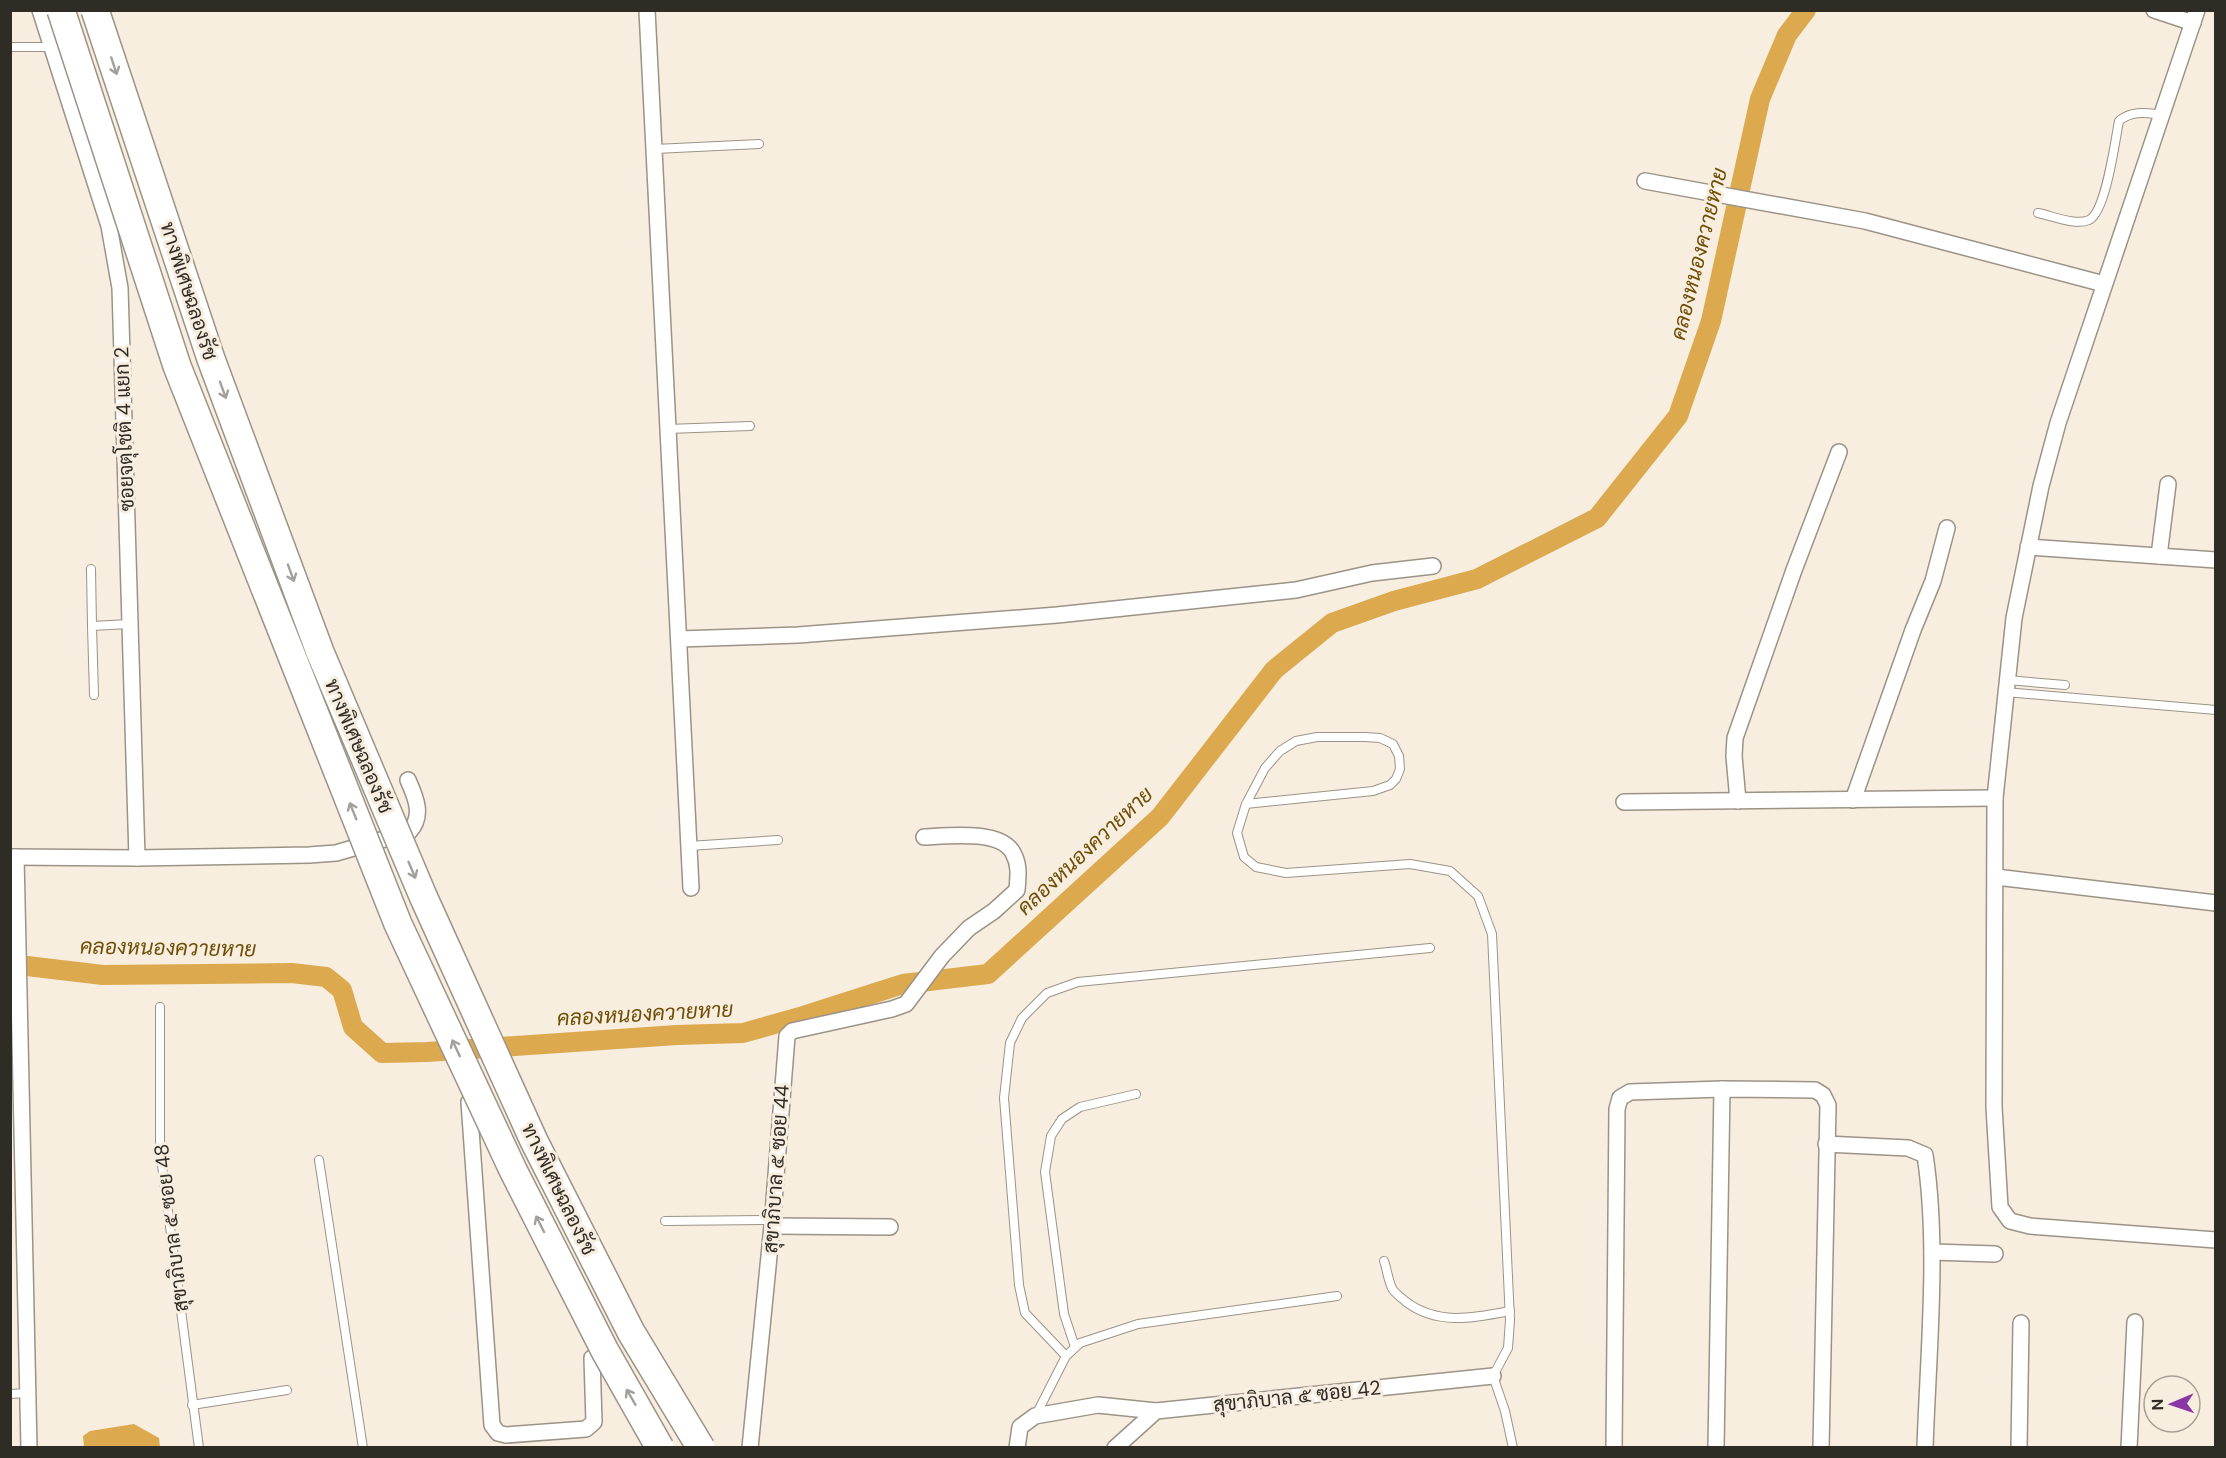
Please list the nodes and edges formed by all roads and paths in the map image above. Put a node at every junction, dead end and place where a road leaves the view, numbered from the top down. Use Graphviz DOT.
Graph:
graph roads {
  1 [pos="40,10"];
  2 [pos="61,10"];
  3 [pos="95,10"];
  4 [pos="647,10"];
  5 [pos="2154,10"];
  6 [pos="2195,16"];
  7 [pos="51,46"];
  8 [pos="10,47"];
  9 [pos="2162,115"];
  10 [pos="759,144"];
  11 [pos="655,149"];
  12 [pos="1645,181"];
  13 [pos="2038,213"];
  14 [pos="2104,284"];
  15 [pos="750,426"];
  16 [pos="668,429"];
  17 [pos="1839,452"];
  18 [pos="2168,484"];
  19 [pos="1947,528"];
  20 [pos="2028,548"];
  21 [pos="2159,556"];
  22 [pos="2216,560"];
  23 [pos="1433,566"];
  24 [pos="92,569"];
  25 [pos="129,624"];
  26 [pos="92,626"];
  27 [pos="679,639"];
  28 [pos="2065,685"];
  29 [pos="2006,686"];
  30 [pos="94,695"];
  31 [pos="2216,710"];
  32 [pos="408,780"];
  33 [pos="1995,798"];
  34 [pos="1853,800"];
  35 [pos="1738,801"];
  36 [pos="1624,802"];
  37 [pos="1246,804"];
  38 [pos="924,837"];
  39 [pos="778,840"];
  40 [pos="689,846"];
  41 [pos="13,857"];
  42 [pos="137,858"];
  43 [pos="1996,877"];
  44 [pos="691,888"];
  45 [pos="2216,903"];
  46 [pos="1430,948"];
  47 [pos="160,1006"];
  48 [pos="1722,1089"];
  49 [pos="1136,1094"];
  50 [pos="469,1102"];
  51 [pos="1827,1144"];
  52 [pos="319,1160"];
  53 [pos="665,1221"];
  54 [pos="772,1223"];
  55 [pos="890,1227"];
  56 [pos="2216,1240"];
  57 [pos="1932,1251"];
  58 [pos="1995,1254"];
  59 [pos="1384,1261"];
  60 [pos="1337,1296"];
  61 [pos="1510,1311"];
  62 [pos="2135,1322"];
  63 [pos="2021,1323"];
  64 [pos="1076,1347"];
  65 [pos="1066,1356"];
  66 [pos="592,1359"];
  67 [pos="1493,1376"];
  68 [pos="287,1390"];
  69 [pos="27,1393"];
  70 [pos="10,1394"];
  71 [pos="192,1405"];
  72 [pos="1156,1411"];
  73 [pos="1035,1416"];
  74 [pos="535,1441"];
  75 [pos="29,1448"];
  76 [pos="199,1448"];
  77 [pos="363,1448"];
  78 [pos="660,1448"];
  79 [pos="701,1448"];
  80 [pos="750,1448"];
  81 [pos="1017,1448"];
  82 [pos="1115,1448"];
  83 [pos="1513,1448"];
  84 [pos="1614,1448"];
  85 [pos="1716,1448"];
  86 [pos="1821,1448"];
  87 [pos="1925,1448"];
  88 [pos="2019,1448"];
  89 [pos="2129,1448"];
  1 -- 7 [label="street, ซอยจตุโชติ 4 แยก 2"];
  78 -- 2 [label="highway, ทางพิเศษฉลองรัช, one-way, bridge"];
  3 -- 79 [label="highway, ทางพิเศษฉลองรัช, one-way, bridge"];
  4 -- 11 [label="street"];
  5 -- 6 [label="street"];
  6 -- 9 [label="street"];
  7 -- 8 [label="lane"];
  7 -- 25 [label="street, ซอยจตุโชติ 4 แยก 2"];
  9 -- 13 [label="lane"];
  9 -- 14 [label="street"];
  10 -- 11 [label="lane"];
  11 -- 16 [label="street"];
  12 -- 14 [label="street"];
  14 -- 20 [label="street"];
  15 -- 16 [label="lane"];
  16 -- 27 [label="street"];
  17 -- 35 [label="street"];
  18 -- 21 [label="street"];
  19 -- 34 [label="street"];
  20 -- 21 [label="street"];
  20 -- 29 [label="street"];
  21 -- 22 [label="street"];
  23 -- 27 [label="street"];
  24 -- 26 [label="lane"];
  25 -- 26 [label="lane"];
  25 -- 42 [label="street, ซอยจตุโชติ 4 แยก 2"];
  26 -- 30 [label="lane"];
  27 -- 40 [label="street"];
  28 -- 29 [label="lane"];
  29 -- 31 [label="lane"];
  29 -- 33 [label="street"];
  32 -- 42 [label="street"];
  33 -- 34 [label="street"];
  33 -- 43 [label="street"];
  34 -- 35 [label="street"];
  35 -- 36 [label="street"];
  37 -- 37 [label="lane"];
  37 -- 61 [label="lane"];
  38 -- 54 [label="street, สุขาภิบาล ๕ ซอย 44"];
  39 -- 40 [label="lane"];
  40 -- 44 [label="street"];
  41 -- 42 [label="street"];
  41 -- 69 [label="street"];
  43 -- 45 [label="street"];
  43 -- 56 [label="street"];
  46 -- 65 [label="lane"];
  47 -- 71 [label="lane, สุขาภิบาล ๕ ซอย 48"];
  48 -- 51 [label="street"];
  48 -- 84 [label="street"];
  48 -- 85 [label="street"];
  49 -- 64 [label="lane"];
  50 -- 74 [label="street"];
  51 -- 57 [label="street"];
  51 -- 86 [label="street"];
  52 -- 77 [label="lane"];
  53 -- 54 [label="lane"];
  54 -- 55 [label="street"];
  54 -- 80 [label="street, สุขาภิบาล ๕ ซอย 44"];
  57 -- 58 [label="street"];
  57 -- 87 [label="street"];
  59 -- 61 [label="lane"];
  60 -- 64 [label="lane"];
  61 -- 67 [label="lane"];
  62 -- 89 [label="street"];
  63 -- 88 [label="street"];
  64 -- 65 [label="lane"];
  65 -- 73 [label="lane"];
  66 -- 74 [label="street"];
  67 -- 72 [label="street, สุขาภิบาล ๕ ซอย 42"];
  67 -- 83 [label="lane"];
  68 -- 71 [label="lane"];
  69 -- 70 [label="lane"];
  69 -- 75 [label="street"];
  71 -- 76 [label="lane, สุขาภิบาล ๕ ซอย 48"];
  72 -- 73 [label="street, สุขาภิบาล ๕ ซอย 42"];
  72 -- 82 [label="street"];
  73 -- 81 [label="street"];
}
